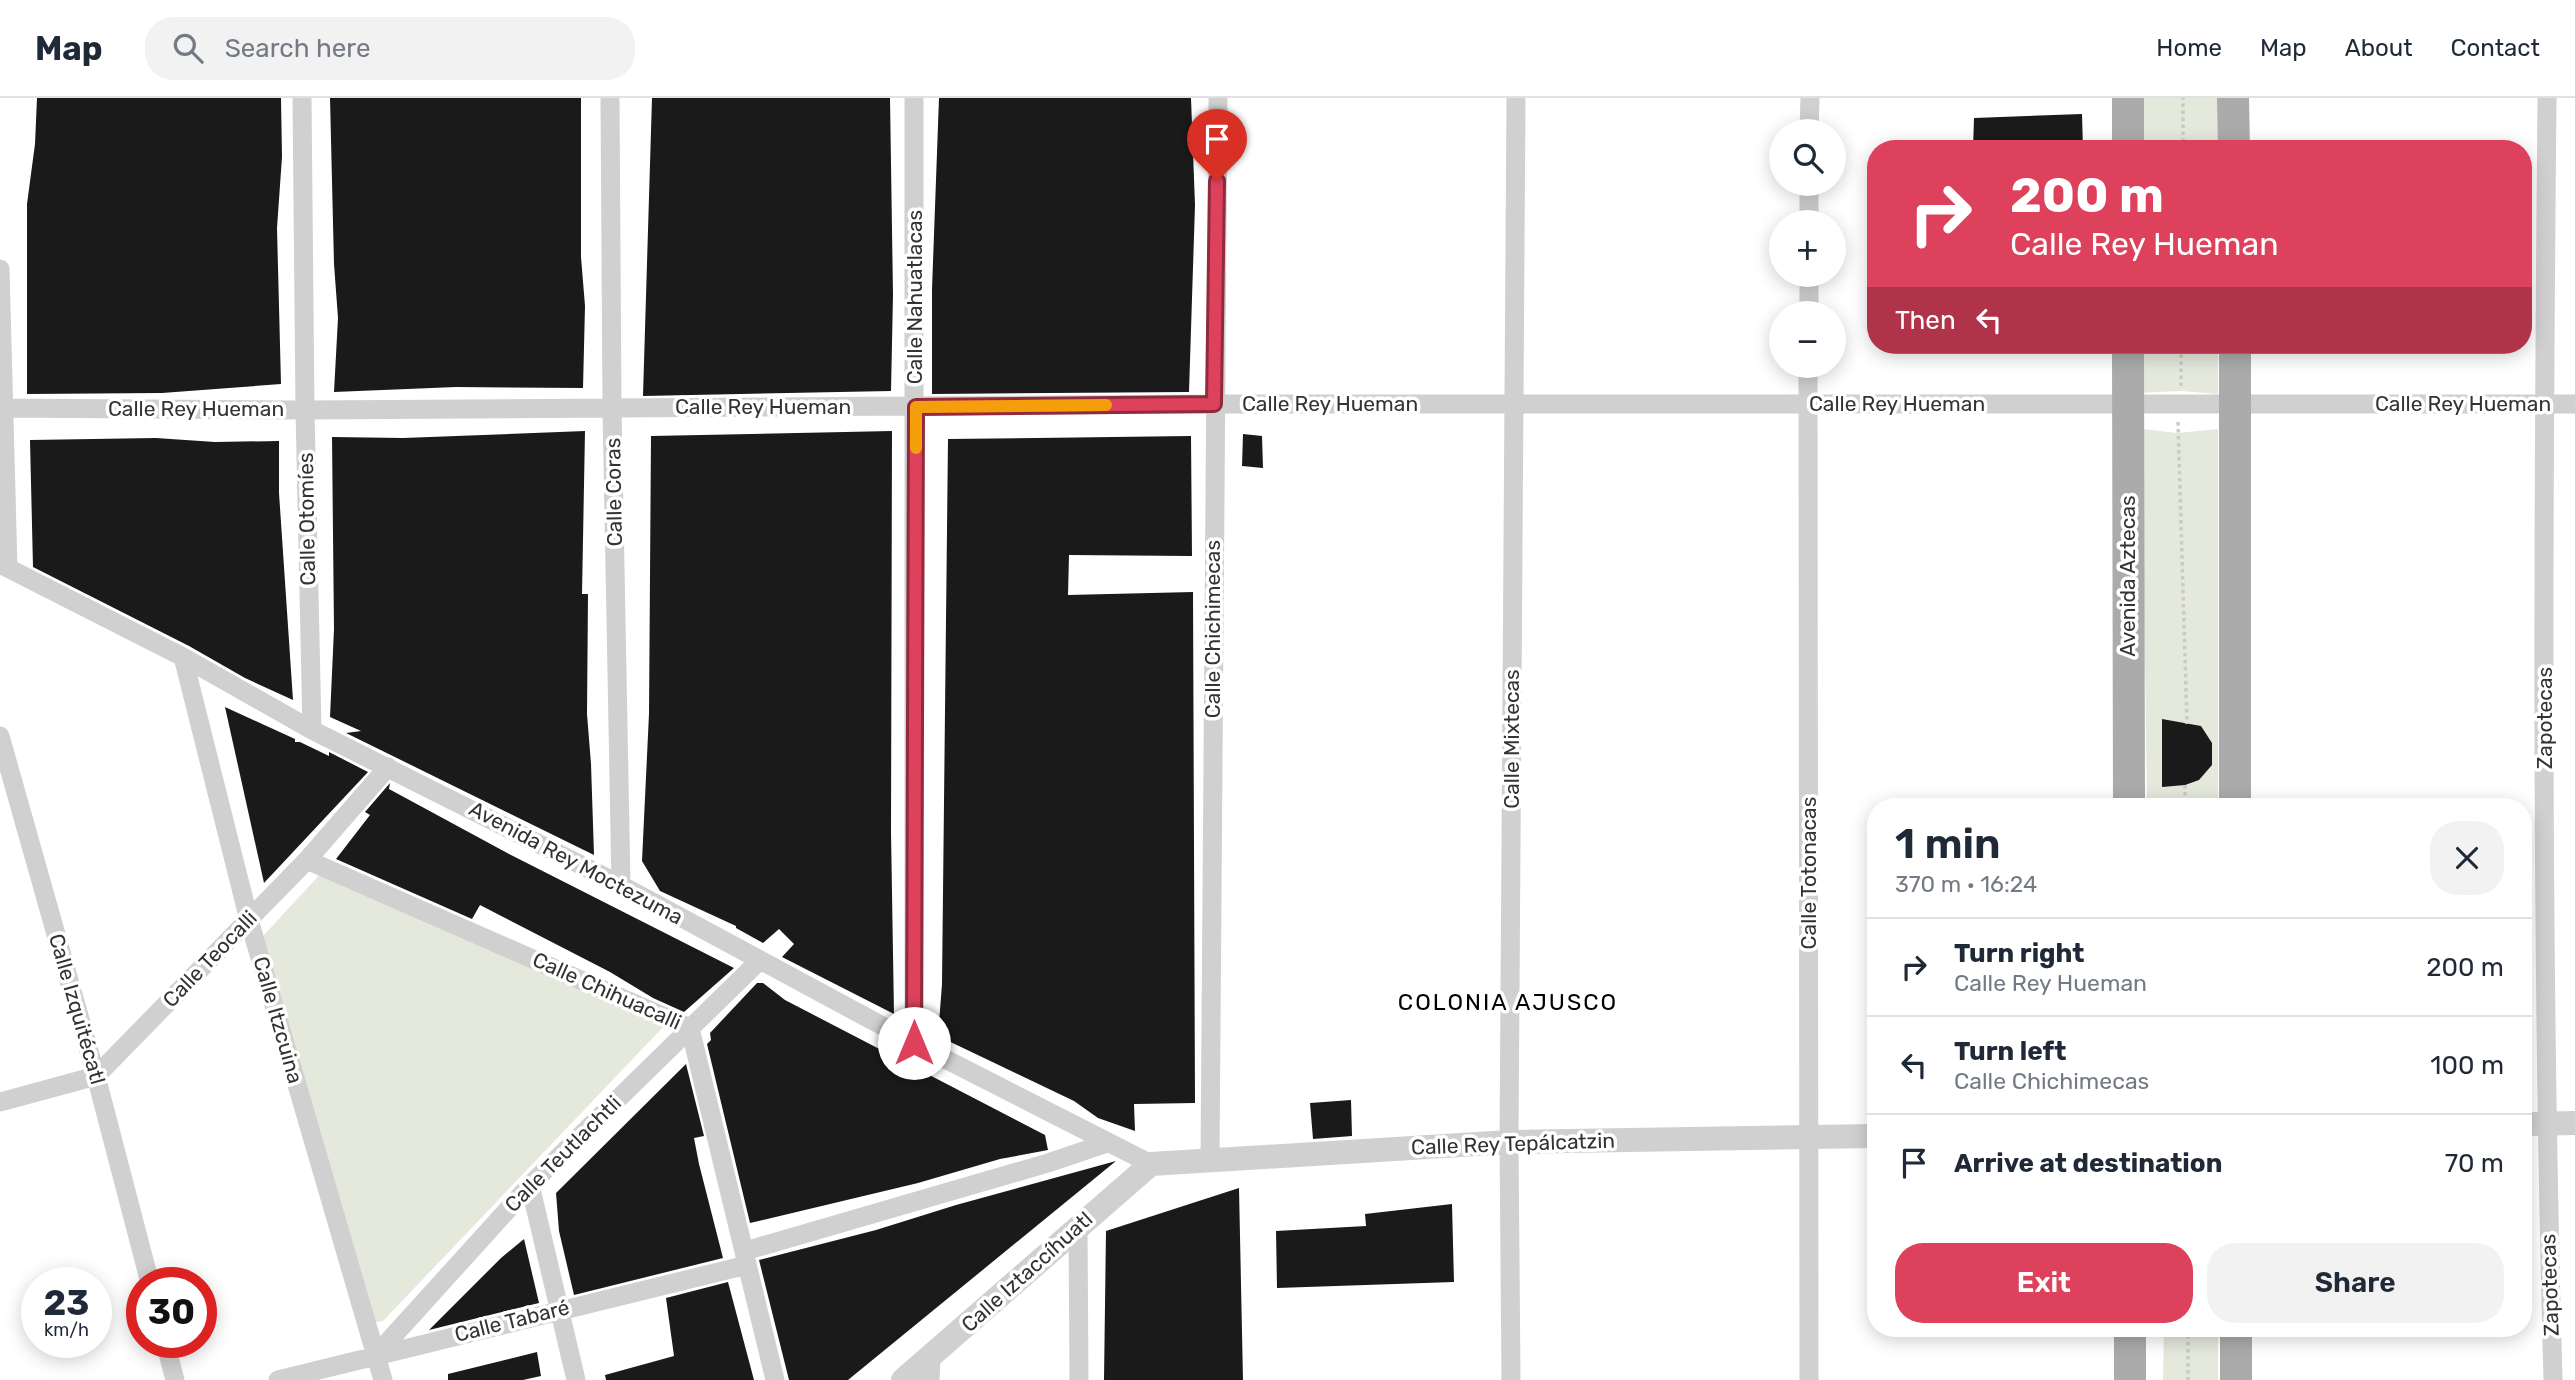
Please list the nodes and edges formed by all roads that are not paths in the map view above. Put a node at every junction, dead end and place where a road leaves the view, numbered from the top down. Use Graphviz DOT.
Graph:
graph roads {
  1 [pos="302,98"];
  2 [pos="610,98"];
  3 [pos="914,98"];
  4 [pos="1218,98"];
  5 [pos="1516,98"];
  6 [pos="1810,98"];
  7 [pos="2128,98"];
  8 [pos="2233,98"];
  9 [pos="2547,98"];
  10 [pos="1810,119"];
  11 [pos="2128,140"];
  12 [pos="2234,140"];
  13 [pos="0,268"];
  14 [pos="2128,354"];
  15 [pos="2235,354"];
  16 [pos="1808,378"];
  17 [pos="2544,403"];
  18 [pos="1214,404"];
  19 [pos="2127,404"];
  20 [pos="2575,404"];
  21 [pos="1514,405"];
  22 [pos="1808,405"];
  23 [pos="2235,405"];
  24 [pos="916,407"];
  25 [pos="1,408"];
  26 [pos="612,408"];
  27 [pos="305,410"];
  28 [pos="4,566"];
  29 [pos="183,657"];
  30 [pos="312,730"];
  31 [pos="0,736"];
  32 [pos="388,766"];
  33 [pos="2129,798"];
  34 [pos="2235,798"];
  35 [pos="307,860"];
  36 [pos="621,885"];
  37 [pos="249,919"];
  38 [pos="760,961"];
  39 [pos="690,1028"];
  40 [pos="914,1043"];
  41 [pos="96,1076"];
  42 [pos="0,1102"];
  43 [pos="2575,1123"];
  44 [pos="2535,1124"];
  45 [pos="1867,1136"];
  46 [pos="1809,1137"];
  47 [pos="1509,1142"];
  48 [pos="1107,1143"];
  49 [pos="1210,1160"];
  50 [pos="1151,1164"];
  51 [pos="530,1185"];
  52 [pos="1078,1226"];
  53 [pos="746,1258"];
  54 [pos="146,1267"];
  55 [pos="559,1309"];
  56 [pos="2130,1337"];
  57 [pos="2236,1337"];
  58 [pos="376,1355"];
  59 [pos="169,1358"];
  60 [pos="930,1369"];
  61 [pos="175,1380"];
  62 [pos="278,1380"];
  63 [pos="383,1380"];
  64 [pos="576,1380"];
  65 [pos="775,1380"];
  66 [pos="903,1380"];
  67 [pos="1079,1380"];
  68 [pos="1511,1380"];
  69 [pos="1809,1380"];
  70 [pos="2130,1380"];
  71 [pos="2236,1380"];
  72 [pos="2553,1380"];
  1 -- 27 [label="street, Calle Otomíes"];
  2 -- 26 [label="street, Calle Coras"];
  3 -- 24 [label="street, Calle Nahuatlacas"];
  4 -- 18 [label="street, Calle Chichimecas"];
  5 -- 21 [label="street, Calle Mixtecas"];
  6 -- 10 [label="street"];
  7 -- 11 [label="main road"];
  8 -- 12 [label="main road"];
  9 -- 17 [label="street, Zapotecas"];
  13 -- 25 [label="street"];
  14 -- 19 [label="main road, Avenida Aztecas"];
  15 -- 23 [label="main road"];
  16 -- 22 [label="street, Calle Totonacas"];
  17 -- 20 [label="street, Calle Rey Hueman"];
  17 -- 23 [label="street, Calle Rey Hueman"];
  17 -- 44 [label="street, Zapotecas"];
  18 -- 21 [label="street, Calle Rey Hueman"];
  18 -- 24 [label="street, Calle Rey Hueman"];
  18 -- 49 [label="street, Calle Chichimecas"];
  19 -- 22 [label="street, Calle Rey Hueman"];
  19 -- 23 [label="street, Calle Rey Hueman"];
  19 -- 33 [label="main road, Avenida Aztecas"];
  21 -- 22 [label="street, Calle Rey Hueman"];
  21 -- 47 [label="street, Calle Mixtecas"];
  22 -- 46 [label="street, Calle Totonacas"];
  23 -- 34 [label="main road"];
  24 -- 26 [label="street, Calle Rey Hueman"];
  24 -- 40 [label="street, Calle Nahuatlacas"];
  25 -- 27 [label="street, Calle Rey Hueman"];
  25 -- 28 [label="street"];
  26 -- 27 [label="street, Calle Rey Hueman"];
  26 -- 36 [label="street, Calle Coras"];
  27 -- 30 [label="street, Calle Otomíes"];
  28 -- 29 [label="street, Avenida Rey Moctezuma"];
  29 -- 30 [label="street, Avenida Rey Moctezuma"];
  29 -- 37 [label="street, Calle Itzcuina"];
  30 -- 32 [label="street, Avenida Rey Moctezuma"];
  31 -- 41 [label="street, Calle Izquitécatl"];
  32 -- 35 [label="street, Calle Teocalli"];
  32 -- 36 [label="street, Avenida Rey Moctezuma"];
  35 -- 37 [label="street, Calle Teocalli"];
  35 -- 39 [label="street, Calle Chihuacalli"];
  36 -- 38 [label="street, Avenida Rey Moctezuma"];
  37 -- 41 [label="street, Calle Teocalli"];
  37 -- 58 [label="street, Calle Itzcuina"];
  38 -- 39 [label="street, Calle Teutlachtli"];
  38 -- 40 [label="street, Avenida Rey Moctezuma"];
  39 -- 51 [label="street, Calle Teutlachtli"];
  39 -- 53 [label="street, Calle Chihuacalli"];
  40 -- 48 [label="street, Avenida Rey Moctezuma"];
  41 -- 42 [label="street"];
  41 -- 54 [label="street, Calle Izquitécatl"];
  43 -- 44 [label="street"];
  44 -- 72 [label="street, Zapotecas"];
  45 -- 46 [label="street, Calle Rey Tepálcatzin"];
  46 -- 47 [label="street, Calle Rey Tepálcatzin"];
  46 -- 69 [label="street, Calle Totonacas"];
  47 -- 49 [label="street, Calle Rey Tepálcatzin"];
  47 -- 68 [label="street, Calle Mixtecas"];
  48 -- 50 [label="street, Avenida Rey Moctezuma"];
  48 -- 53 [label="street, Calle Tabaré"];
  49 -- 50 [label="street, Calle Rey Tepálcatzin"];
  50 -- 52 [label="street, Calle Iztaccíhuatl"];
  51 -- 55 [label="street"];
  51 -- 58 [label="street, Calle Teutlachtli"];
  52 -- 60 [label="street, Calle Iztaccíhuatl"];
  52 -- 67 [label="street"];
  53 -- 55 [label="street, Calle Tabaré"];
  53 -- 65 [label="street, Calle Chihuacalli"];
  55 -- 58 [label="street, Calle Tabaré"];
  55 -- 64 [label="street"];
  56 -- 70 [label="main road"];
  57 -- 71 [label="main road"];
  58 -- 62 [label="street, Calle Tabaré"];
  58 -- 63 [label="street, Calle Itzcuina"];
  59 -- 61 [label="street"];
  60 -- 66 [label="street, Calle Iztaccíhuatl"];
}
